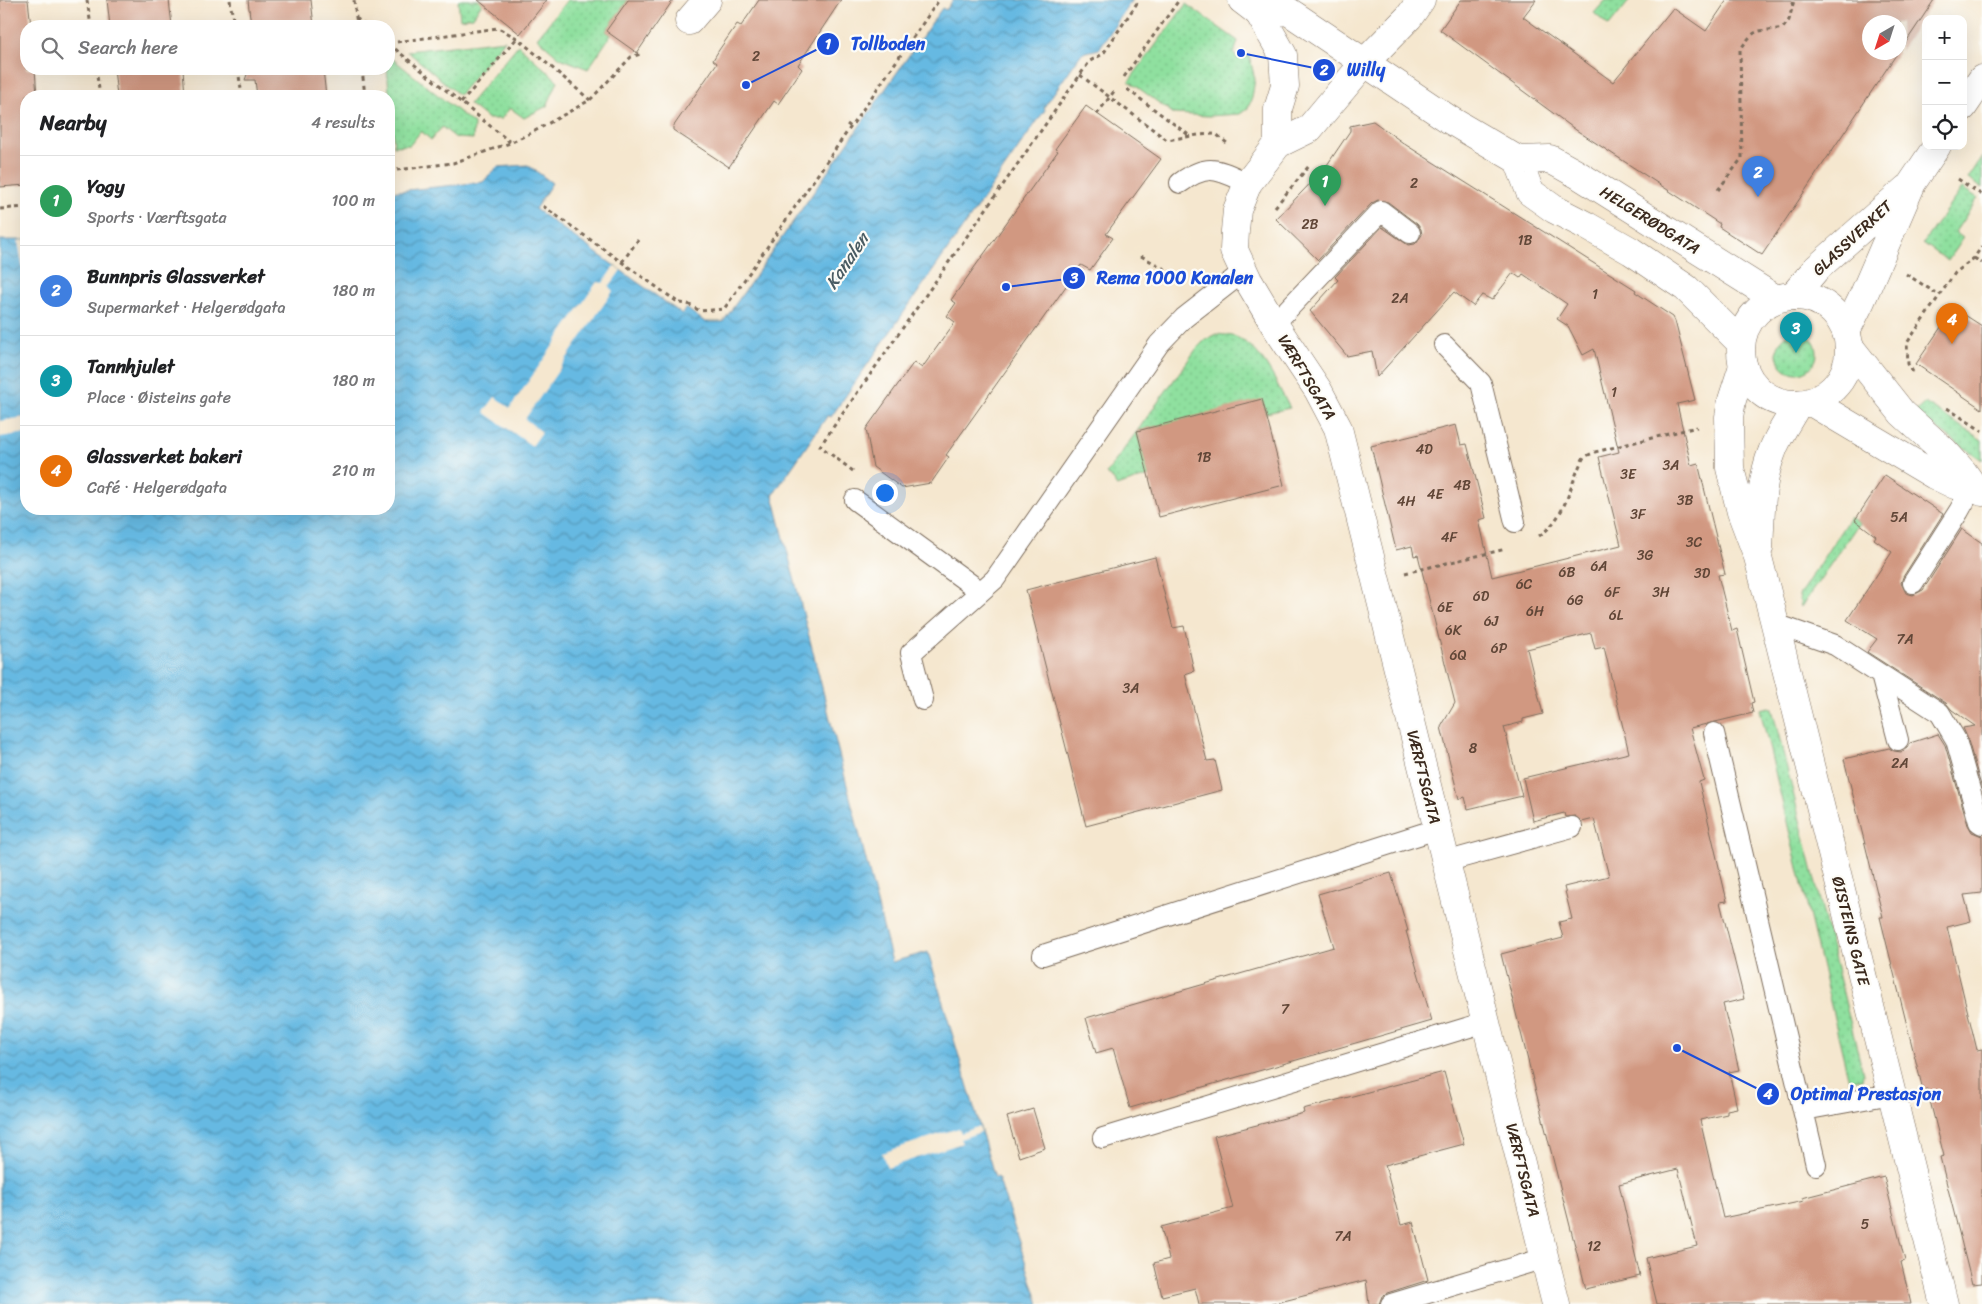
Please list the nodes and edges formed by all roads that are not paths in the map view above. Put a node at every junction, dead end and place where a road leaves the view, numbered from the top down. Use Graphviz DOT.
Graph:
graph roads {
  1 [pos="707,0"];
  2 [pos="1421,0"];
  3 [pos="1286,6"];
  4 [pos="1251,7"];
  5 [pos="689,21"];
  6 [pos="1365,62"];
  7 [pos="1982,79"];
  8 [pos="1964,105"];
  9 [pos="1278,144"];
  10 [pos="1934,150"];
  11 [pos="1518,160"];
  12 [pos="1248,183"];
  13 [pos="1912,183"];
  14 [pos="1180,184"];
  15 [pos="1410,233"];
  16 [pos="1243,272"];
  17 [pos="1785,297"];
  18 [pos="1274,324"];
  19 [pos="1847,338"];
  20 [pos="1444,345"];
  21 [pos="1742,355"];
  22 [pos="1805,403"];
  23 [pos="1977,489"];
  24 [pos="855,500"];
  25 [pos="1515,522"];
  26 [pos="1758,557"];
  27 [pos="1913,583"];
  28 [pos="987,585"];
  29 [pos="1776,624"];
  30 [pos="1881,675"];
  31 [pos="923,700"];
  32 [pos="1714,733"];
  33 [pos="1898,740"];
  34 [pos="1982,824"];
  35 [pos="1572,827"];
  36 [pos="1437,829"];
  37 [pos="1445,862"];
  38 [pos="1043,955"];
  39 [pos="1486,1022"];
  40 [pos="1892,1094"];
  41 [pos="1804,1110"];
  42 [pos="1103,1138"];
  43 [pos="1816,1165"];
  44 [pos="1544,1258"];
  45 [pos="1391,1304"];
  46 [pos="1556,1304"];
  47 [pos="1944,1304"];
  1 -- 5 [label="street"];
  2 -- 6 [label="street, VÆRFTSGATA"];
  3 -- 4 [label="street"];
  3 -- 6 [label="street"];
  4 -- 9 [label="street"];
  6 -- 9 [label="street, VÆRFTSGATA"];
  6 -- 11 [label="street"];
  7 -- 8 [label="street"];
  9 -- 12 [label="street, VÆRFTSGATA"];
  10 -- 13 [label="street, GLASSVERKET"];
  11 -- 17 [label="street, HELGERØDGATA"];
  11 -- 21 [label="street"];
  12 -- 14 [label="lane"];
  12 -- 16 [label="street, VÆRFTSGATA"];
  13 -- 17 [label="street, GLASSVERKET"];
  13 -- 19 [label="street, GLASSVERKET"];
  15 -- 18 [label="lane"];
  16 -- 18 [label="street, VÆRFTSGATA"];
  16 -- 28 [label="lane"];
  17 -- 19 [label="street"];
  17 -- 21 [label="street"];
  18 -- 36 [label="street, VÆRFTSGATA"];
  19 -- 22 [label="street"];
  19 -- 23 [label="street"];
  20 -- 25 [label="lane"];
  21 -- 22 [label="street"];
  21 -- 26 [label="street, ØISTEINS GATE"];
  22 -- 23 [label="street"];
  22 -- 26 [label="street, ØISTEINS GATE"];
  23 -- 27 [label="lane"];
  24 -- 28 [label="lane"];
  26 -- 29 [label="street, ØISTEINS GATE"];
  28 -- 31 [label="lane"];
  29 -- 30 [label="lane"];
  29 -- 40 [label="street, ØISTEINS GATE"];
  30 -- 33 [label="lane"];
  30 -- 34 [label="lane"];
  32 -- 41 [label="lane"];
  35 -- 37 [label="lane"];
  36 -- 37 [label="street, VÆRFTSGATA"];
  36 -- 38 [label="lane"];
  37 -- 39 [label="street, VÆRFTSGATA"];
  39 -- 42 [label="lane"];
  39 -- 44 [label="street, VÆRFTSGATA"];
  40 -- 41 [label="lane"];
  40 -- 47 [label="street, ØISTEINS GATE"];
  41 -- 43 [label="lane"];
  44 -- 45 [label="lane"];
  44 -- 46 [label="street, VÆRFTSGATA"];
}
